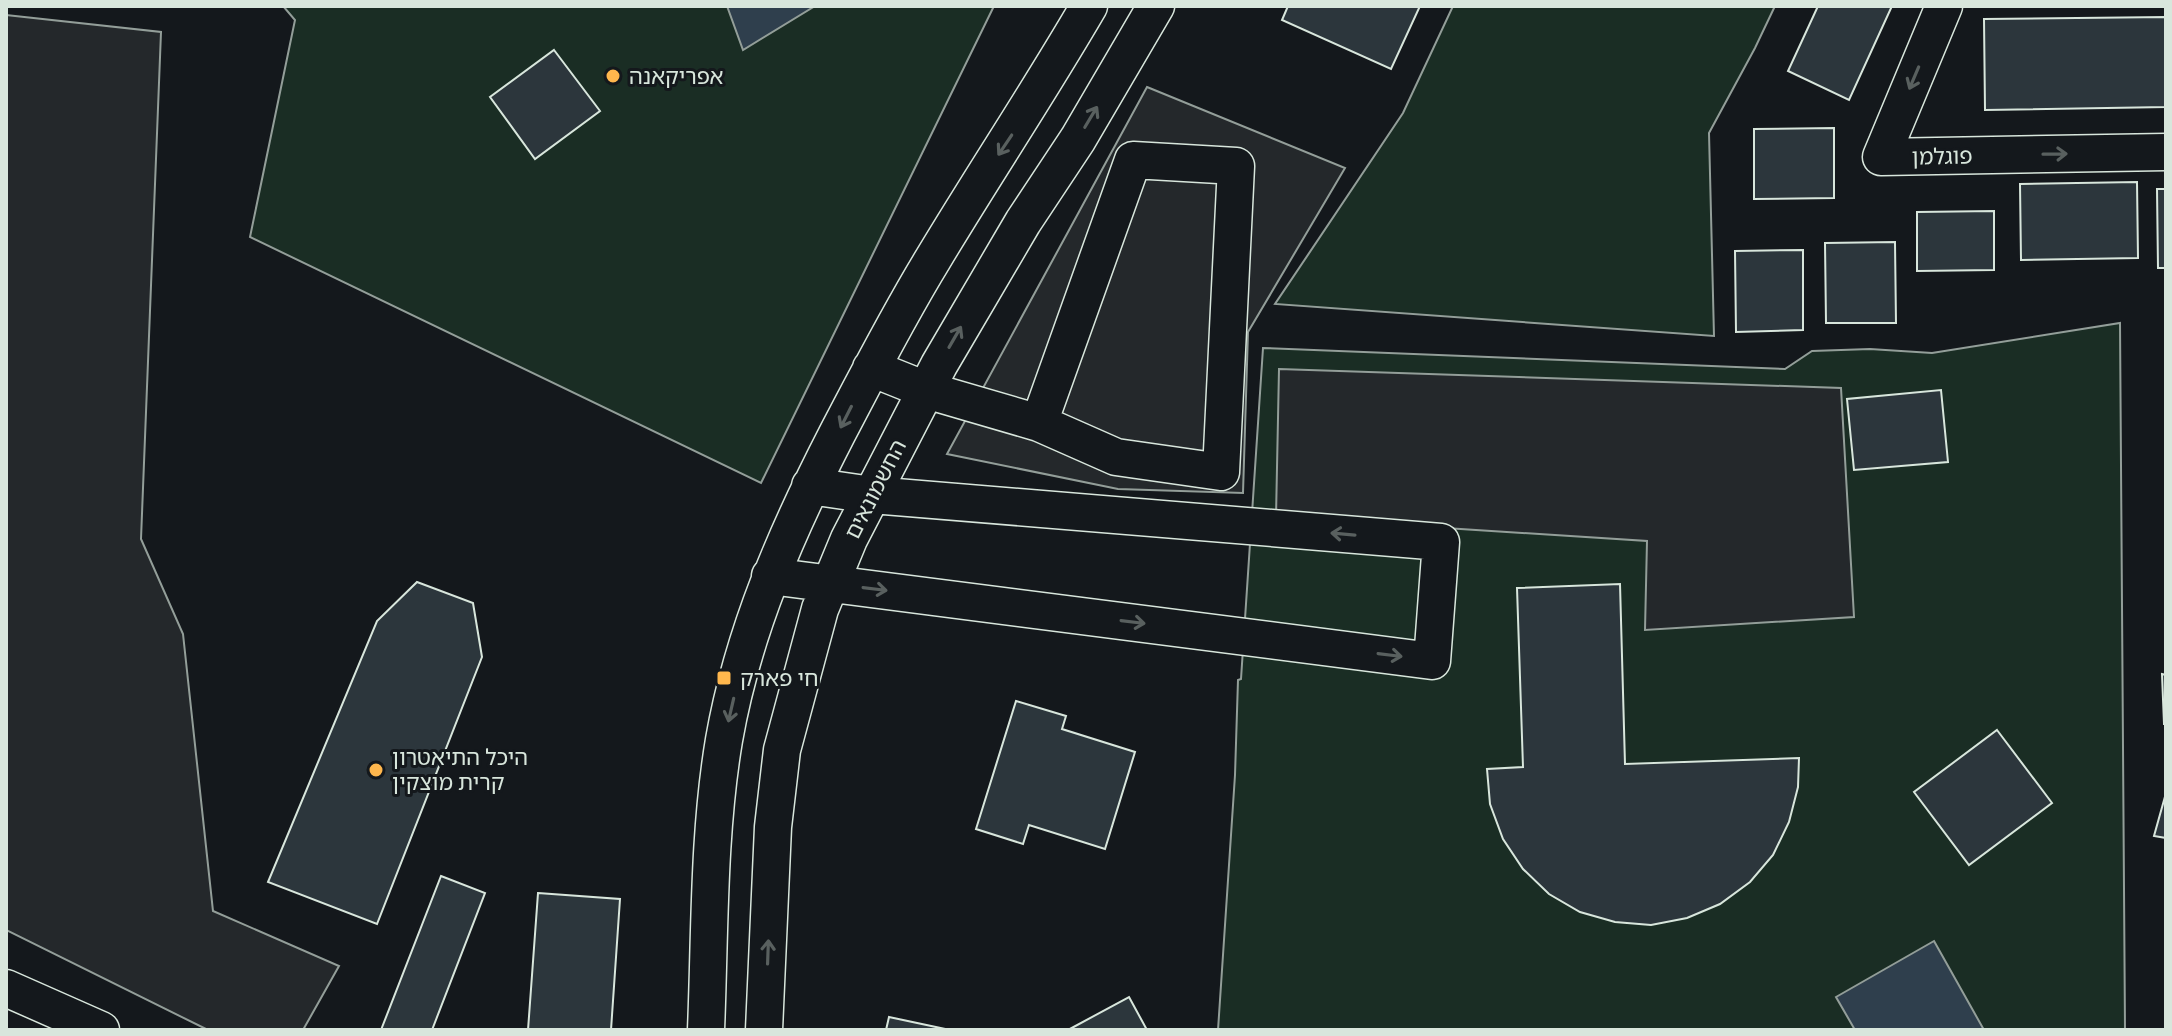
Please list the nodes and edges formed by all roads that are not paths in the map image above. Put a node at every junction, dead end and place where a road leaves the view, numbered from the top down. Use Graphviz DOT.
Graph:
graph roads {
  1 [pos="1089,6"];
  2 [pos="1156,6"];
  3 [pos="1944,6"];
  4 [pos="2166,152"];
  5 [pos="871,368"];
  6 [pos="926,390"];
  7 [pos="1039,423"];
  8 [pos="810,486"];
  9 [pos="872,495"];
  10 [pos="770,576"];
  11 [pos="831,583"];
  12 [pos="6,988"];
  13 [pos="101,1030"];
  14 [pos="706,1030"];
  15 [pos="764,1030"];
  1 -- 5 [label="street, one-way"];
  6 -- 2 [label="street, החשמונאים, one-way"];
  3 -- 4 [label="street, פוגלמן, one-way"];
  5 -- 6 [label="street"];
  5 -- 8 [label="street, one-way"];
  6 -- 7 [label="street"];
  6 -- 9 [label="street, החשמונאים"];
  7 -- 7 [label="street"];
  8 -- 9 [label="street"];
  8 -- 10 [label="street"];
  9 -- 11 [label="street, החשמונאים"];
  11 -- 9 [label="street, one-way"];
  10 -- 11 [label="street"];
  10 -- 14 [label="street, one-way"];
  15 -- 11 [label="street, החשמונאים, one-way"];
  12 -- 13 [label="street"];
}
